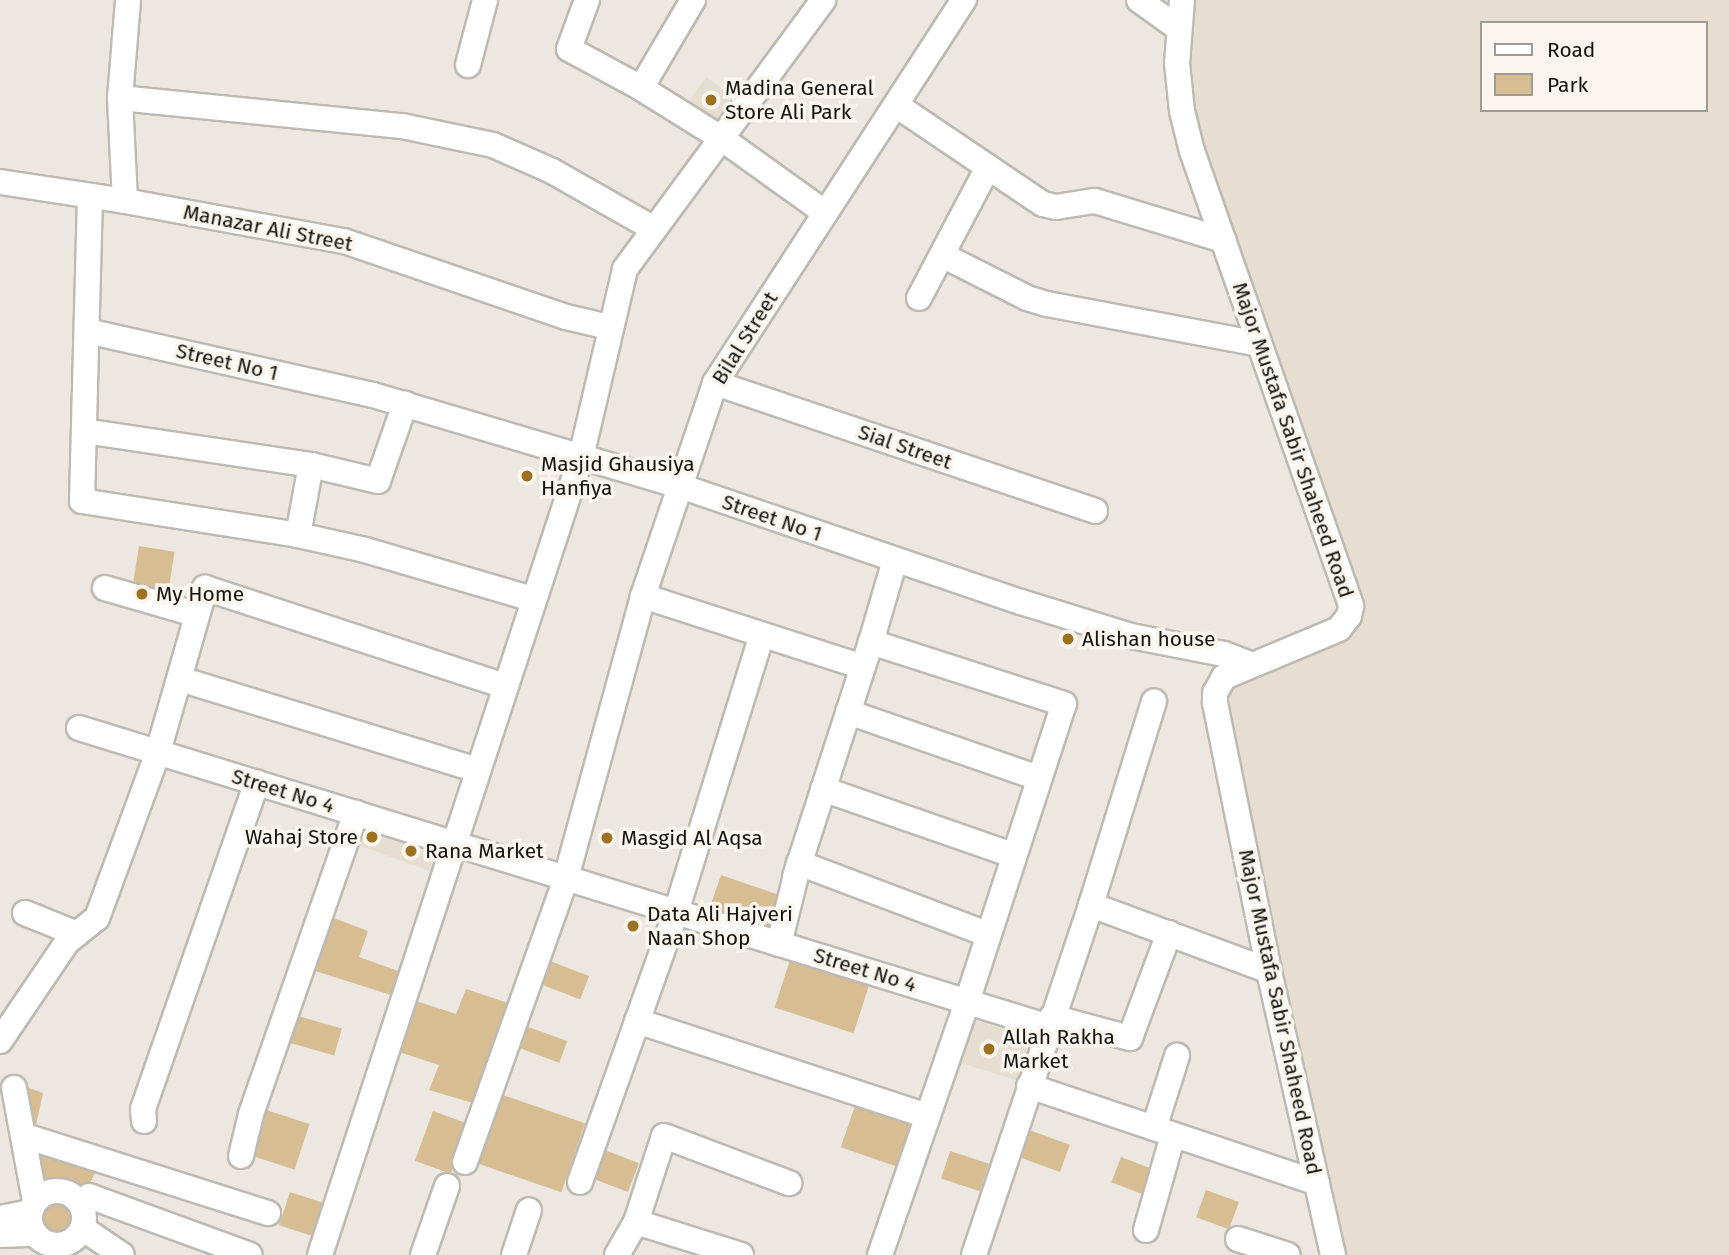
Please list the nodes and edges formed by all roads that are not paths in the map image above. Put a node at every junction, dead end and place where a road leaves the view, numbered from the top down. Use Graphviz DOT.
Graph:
graph roads {
  1 [pos="128,0"];
  2 [pos="479,0"];
  3 [pos="587,0"];
  4 [pos="693,0"];
  5 [pos="823,0"];
  6 [pos="964,0"];
  7 [pos="1139,0"];
  8 [pos="1182,0"];
  9 [pos="1178,28"];
  10 [pos="468,65"];
  11 [pos="641,88"];
  12 [pos="120,98"];
  13 [pos="897,106"];
  14 [pos="721,138"];
  15 [pos="988,167"];
  16 [pos="0,183"];
  17 [pos="90,196"];
  18 [pos="125,201"];
  19 [pos="824,212"];
  20 [pos="654,229"];
  21 [pos="1223,240"];
  22 [pos="942,255"];
  23 [pos="919,298"];
  24 [pos="609,327"];
  25 [pos="87,331"];
  26 [pos="1259,344"];
  27 [pos="715,383"];
  28 [pos="405,404"];
  29 [pos="84,431"];
  30 [pos="580,457"];
  31 [pos="311,465"];
  32 [pos="680,486"];
  33 [pos="1094,512"];
  34 [pos="298,535"];
  35 [pos="895,561"];
  36 [pos="105,588"];
  37 [pos="643,596"];
  38 [pos="534,599"];
  39 [pos="195,614"];
  40 [pos="762,635"];
  41 [pos="871,642"];
  42 [pos="1250,664"];
  43 [pos="863,667"];
  44 [pos="180,679"];
  45 [pos="505,686"];
  46 [pos="1154,702"];
  47 [pos="848,712"];
  48 [pos="79,728"];
  49 [pos="158,752"];
  50 [pos="477,770"];
  51 [pos="1039,778"];
  52 [pos="257,782"];
  53 [pos="823,789"];
  54 [pos="356,813"];
  55 [pos="455,844"];
  56 [pos="1013,855"];
  57 [pos="799,863"];
  58 [pos="566,878"];
  59 [pos="788,898"];
  60 [pos="1091,905"];
  61 [pos="676,912"];
  62 [pos="25,913"];
  63 [pos="1169,933"];
  64 [pos="77,934"];
  65 [pos="987,934"];
  66 [pos="779,944"];
  67 [pos="1269,971"];
  68 [pos="967,1002"];
  69 [pos="637,1021"];
  70 [pos="1050,1022"];
  71 [pos="0,1041"];
  72 [pos="1177,1056"];
  73 [pos="1029,1086"];
  74 [pos="14,1088"];
  75 [pos="928,1116"];
  76 [pos="144,1121"];
  77 [pos="1164,1132"];
  78 [pos="25,1136"];
  79 [pos="241,1156"];
  80 [pos="105,1160"];
  81 [pos="465,1162"];
  82 [pos="580,1182"];
  83 [pos="789,1183"];
  84 [pos="1317,1183"];
  85 [pos="447,1186"];
  86 [pos="85,1210"];
  87 [pos="529,1210"];
  88 [pos="268,1213"];
  89 [pos="34,1216"];
  90 [pos="0,1218"];
  91 [pos="636,1222"];
  92 [pos="1146,1230"];
  93 [pos="0,1235"];
  94 [pos="1238,1239"];
  95 [pos="62,1250"];
  96 [pos="122,1255"];
  97 [pos="250,1255"];
  98 [pos="320,1255"];
  99 [pos="423,1255"];
  100 [pos="514,1255"];
  101 [pos="617,1255"];
  102 [pos="741,1255"];
  103 [pos="880,1255"];
  104 [pos="974,1255"];
  105 [pos="1288,1255"];
  106 [pos="1333,1255"];
  1 -- 12 [label="street"];
  2 -- 10 [label="street"];
  3 -- 11 [label="street"];
  4 -- 11 [label="street"];
  5 -- 14 [label="street"];
  6 -- 13 [label="street, Bilal Street"];
  7 -- 9 [label="street"];
  8 -- 9 [label="street, Major Mustafa Sabir Shaheed Road"];
  9 -- 21 [label="street, Major Mustafa Sabir Shaheed Road"];
  11 -- 14 [label="street"];
  12 -- 18 [label="street"];
  12 -- 20 [label="street"];
  13 -- 15 [label="street"];
  13 -- 19 [label="street, Bilal Street"];
  14 -- 19 [label="street"];
  14 -- 20 [label="street"];
  15 -- 21 [label="street"];
  15 -- 22 [label="street"];
  16 -- 17 [label="street, Manazar Ali Street"];
  17 -- 18 [label="street, Manazar Ali Street"];
  17 -- 25 [label="street"];
  18 -- 24 [label="street, Manazar Ali Street"];
  19 -- 27 [label="street, Bilal Street"];
  20 -- 24 [label="street"];
  21 -- 26 [label="street, Major Mustafa Sabir Shaheed Road"];
  22 -- 23 [label="street"];
  22 -- 26 [label="street"];
  24 -- 30 [label="street"];
  25 -- 28 [label="street, Street No 1"];
  25 -- 29 [label="street"];
  26 -- 42 [label="street, Major Mustafa Sabir Shaheed Road"];
  27 -- 32 [label="street, Bilal Street"];
  27 -- 33 [label="street, Sial Street"];
  28 -- 30 [label="street, Street No 1"];
  28 -- 31 [label="street"];
  29 -- 31 [label="street"];
  29 -- 34 [label="street"];
  30 -- 32 [label="street, Street No 1"];
  30 -- 38 [label="street"];
  31 -- 34 [label="street"];
  32 -- 35 [label="street, Street No 1"];
  32 -- 37 [label="street, Bilal Street"];
  34 -- 38 [label="street"];
  35 -- 41 [label="street"];
  35 -- 42 [label="street, Street No 1"];
  36 -- 39 [label="street"];
  37 -- 40 [label="street"];
  37 -- 58 [label="street, Bilal Street"];
  38 -- 45 [label="street"];
  39 -- 44 [label="street"];
  39 -- 45 [label="street"];
  40 -- 43 [label="street"];
  40 -- 61 [label="street"];
  41 -- 43 [label="street"];
  41 -- 51 [label="street"];
  42 -- 67 [label="street, Major Mustafa Sabir Shaheed Road"];
  43 -- 47 [label="street"];
  44 -- 49 [label="street"];
  44 -- 50 [label="street"];
  45 -- 50 [label="street"];
  46 -- 60 [label="street"];
  47 -- 51 [label="street"];
  47 -- 53 [label="street"];
  48 -- 49 [label="street, Street No 4"];
  49 -- 52 [label="street, Street No 4"];
  49 -- 64 [label="street"];
  50 -- 55 [label="street"];
  51 -- 56 [label="street"];
  52 -- 54 [label="street, Street No 4"];
  52 -- 76 [label="street"];
  53 -- 56 [label="street"];
  53 -- 57 [label="street"];
  54 -- 55 [label="street, Street No 4"];
  54 -- 79 [label="street"];
  55 -- 58 [label="street, Street No 4"];
  55 -- 98 [label="street"];
  56 -- 65 [label="street"];
  57 -- 59 [label="street"];
  57 -- 65 [label="street"];
  57 -- 66 [label="street"];
  58 -- 61 [label="street, Street No 4"];
  58 -- 81 [label="street, Bilal Street"];
  60 -- 63 [label="street"];
  60 -- 70 [label="street"];
  61 -- 66 [label="street, Street No 4"];
  61 -- 69 [label="street"];
  62 -- 64 [label="street"];
  63 -- 67 [label="street"];
  63 -- 70 [label="street, Street No 4"];
  64 -- 71 [label="street"];
  65 -- 68 [label="street"];
  66 -- 68 [label="street, Street No 4"];
  67 -- 84 [label="street, Major Mustafa Sabir Shaheed Road"];
  68 -- 70 [label="street, Street No 4"];
  68 -- 75 [label="street"];
  69 -- 75 [label="street"];
  69 -- 82 [label="street"];
  70 -- 73 [label="street"];
  72 -- 77 [label="street"];
  73 -- 77 [label="street"];
  73 -- 104 [label="street"];
  74 -- 78 [label="street"];
  75 -- 103 [label="street"];
  77 -- 84 [label="street"];
  77 -- 92 [label="street"];
  78 -- 80 [label="street"];
  78 -- 89 [label="street"];
  80 -- 86 [label="street"];
  80 -- 88 [label="street"];
  83 -- 91 [label="street"];
  84 -- 106 [label="street, Major Mustafa Sabir Shaheed Road"];
  85 -- 99 [label="street"];
  86 -- 89 [label="street"];
  86 -- 95 [label="street"];
  86 -- 96 [label="street"];
  86 -- 97 [label="street"];
  87 -- 100 [label="street"];
  89 -- 90 [label="street"];
  89 -- 93 [label="street"];
  89 -- 95 [label="street"];
  91 -- 101 [label="street"];
  91 -- 102 [label="street"];
  94 -- 105 [label="street"];
}
